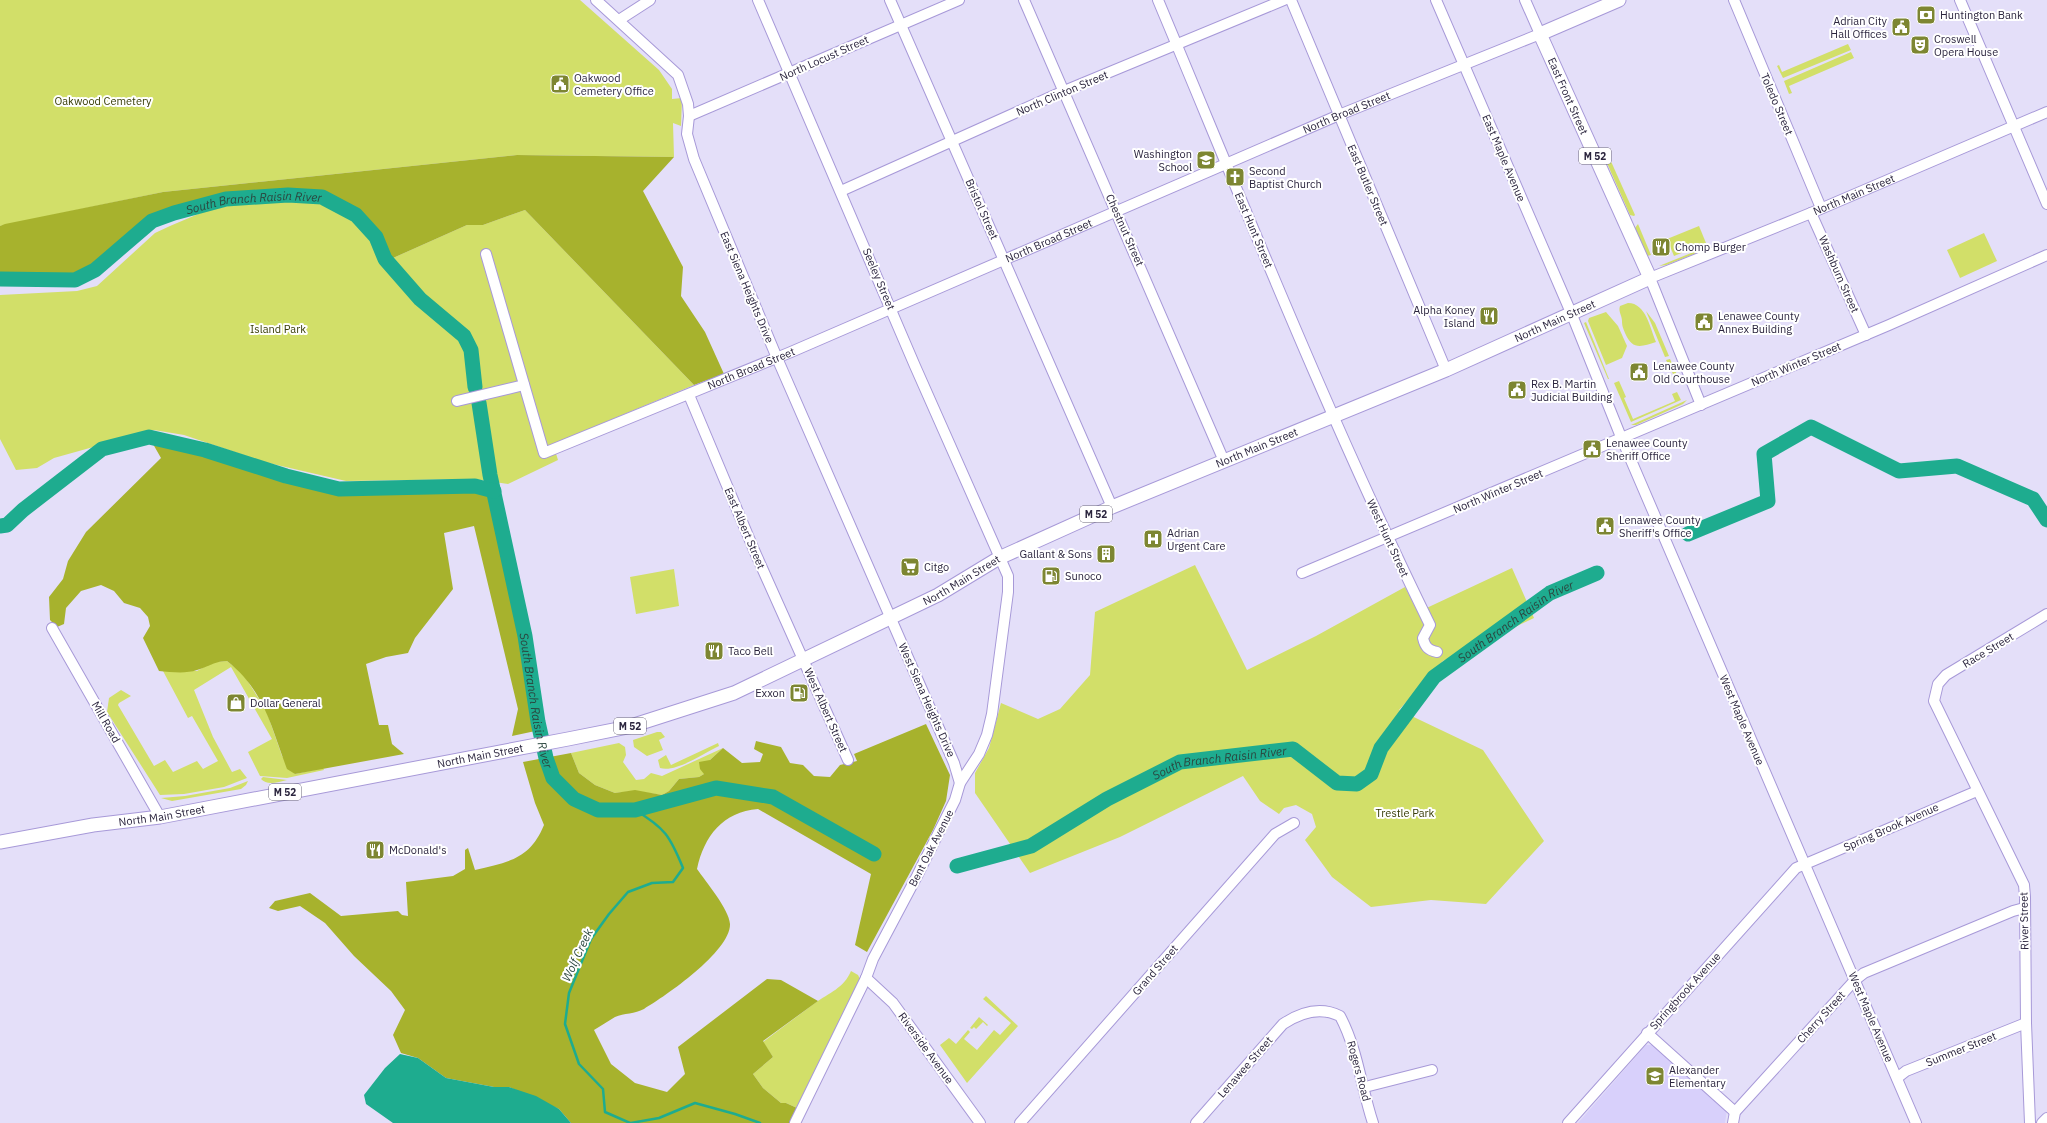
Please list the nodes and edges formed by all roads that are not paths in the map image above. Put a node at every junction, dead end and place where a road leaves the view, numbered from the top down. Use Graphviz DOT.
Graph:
graph roads {
  1 [pos="596,0"];
  2 [pos="650,0"];
  3 [pos="758,0"];
  4 [pos="890,0"];
  5 [pos="959,0"];
  6 [pos="1024,0"];
  7 [pos="1158,0"];
  8 [pos="1284,0"];
  9 [pos="1291,0"];
  10 [pos="1436,0"];
  11 [pos="1525,0"];
  12 [pos="1619,0"];
  13 [pos="1734,0"];
  14 [pos="1960,0"];
  15 [pos="619,20"];
  16 [pos="901,25"];
  17 [pos="1540,34"];
  18 [pos="1177,44"];
  19 [pos="1464,65"];
  20 [pos="791,73"];
  21 [pos="1064,91"];
  22 [pos="2047,112"];
  23 [pos="689,116"];
  24 [pos="1339,116"];
  25 [pos="2014,126"];
  26 [pos="952,142"];
  27 [pos="1226,165"];
  28 [pos="841,191"];
  29 [pos="2047,204"];
  30 [pos="1821,208"];
  31 [pos="1116,211"];
  32 [pos="1811,213"];
  33 [pos="486,254"];
  34 [pos="2047,255"];
  35 [pos="1005,261"];
  36 [pos="1650,278"];
  37 [pos="892,310"];
  38 [pos="1572,315"];
  39 [pos="1866,335"];
  40 [pos="777,358"];
  41 [pos="1446,370"];
  42 [pos="524,385"];
  43 [pos="689,395"];
  44 [pos="456,400"];
  45 [pos="1701,404"];
  46 [pos="1332,416"];
  47 [pos="1621,437"];
  48 [pos="1224,461"];
  49 [pos="1112,507"];
  50 [pos="1387,538"];
  51 [pos="999,558"];
  52 [pos="1302,573"];
  53 [pos="2047,614"];
  54 [pos="891,619"];
  55 [pos="52,628"];
  56 [pos="1437,652"];
  57 [pos="804,659"];
  58 [pos="1935,692"];
  59 [pos="848,760"];
  60 [pos="960,782"];
  61 [pos="1977,791"];
  62 [pos="160,817"];
  63 [pos="1294,823"];
  64 [pos="0,842"];
  65 [pos="1805,864"];
  66 [pos="2024,908"];
  67 [pos="866,978"];
  68 [pos="1855,980"];
  69 [pos="1298,1014"];
  70 [pos="2026,1022"];
  71 [pos="1647,1033"];
  72 [pos="1432,1070"];
  73 [pos="1897,1078"];
  74 [pos="1365,1087"];
  75 [pos="1735,1112"];
  76 [pos="2047,1118"];
  77 [pos="795,1123"];
  78 [pos="980,1123"];
  79 [pos="1020,1123"];
  80 [pos="1196,1123"];
  81 [pos="1373,1123"];
  82 [pos="1568,1123"];
  83 [pos="1733,1123"];
  84 [pos="1916,1123"];
  85 [pos="2030,1123"];
  86 [pos="2042,1123"];
  1 -- 15 [label="street, East Siena Heights Drive"];
  2 -- 15 [label="street"];
  3 -- 20 [label="street, Seeley Street"];
  4 -- 16 [label="street, Bristol Street"];
  5 -- 16 [label="street, North Locust Street"];
  6 -- 21 [label="street, Chestnut Street"];
  7 -- 18 [label="street, East Hunt Street"];
  8 -- 18 [label="street, North Clinton Street"];
  9 -- 24 [label="street, East Butler Street"];
  10 -- 19 [label="street, East Maple Avenue"];
  11 -- 17 [label="street, East Front Street"];
  12 -- 17 [label="main road, North Broad Street"];
  13 -- 30 [label="street, Toledo Street"];
  14 -- 25 [label="street"];
  15 -- 23 [label="street, East Siena Heights Drive"];
  16 -- 20 [label="street, North Locust Street"];
  16 -- 26 [label="street, Bristol Street"];
  17 -- 19 [label="street, North Broad Street"];
  17 -- 36 [label="main road, East Front Street / M 52"];
  18 -- 21 [label="street, North Clinton Street"];
  18 -- 27 [label="street, East Hunt Street"];
  19 -- 24 [label="street, North Broad Street"];
  19 -- 38 [label="street, East Maple Avenue"];
  20 -- 23 [label="street, North Locust Street"];
  20 -- 28 [label="street, Seeley Street"];
  21 -- 26 [label="street, North Clinton Street"];
  21 -- 31 [label="street, Chestnut Street"];
  22 -- 25 [label="street, North Main Street"];
  23 -- 40 [label="street, East Siena Heights Drive"];
  24 -- 27 [label="street, North Broad Street"];
  24 -- 41 [label="street, East Butler Street"];
  25 -- 29 [label="street"];
  25 -- 30 [label="street, North Main Street"];
  26 -- 28 [label="street, North Clinton Street"];
  26 -- 35 [label="street, Bristol Street"];
  27 -- 31 [label="street, North Broad Street"];
  27 -- 46 [label="street, East Hunt Street"];
  28 -- 37 [label="street, Seeley Street"];
  30 -- 32 [label="street, North Main Street"];
  31 -- 35 [label="street, North Broad Street"];
  31 -- 48 [label="street, Chestnut Street"];
  32 -- 36 [label="street, North Main Street"];
  32 -- 39 [label="street, Washburn Street"];
  33 -- 42 [label="street, North Broad Street"];
  34 -- 39 [label="street, North Winter Street"];
  35 -- 37 [label="street, North Broad Street"];
  35 -- 49 [label="street, Bristol Street"];
  36 -- 38 [label="main road, North Main Street / M 52"];
  36 -- 45 [label="street"];
  37 -- 40 [label="street, North Broad Street"];
  37 -- 51 [label="street, Seeley Street"];
  38 -- 41 [label="main road, North Main Street / M 52"];
  38 -- 47 [label="street, West Maple Avenue"];
  39 -- 45 [label="street, North Winter Street"];
  40 -- 43 [label="street, North Broad Street"];
  40 -- 54 [label="street, East Siena Heights Drive"];
  41 -- 46 [label="main road, North Main Street / M 52"];
  42 -- 43 [label="street, North Broad Street"];
  42 -- 44 [label="street"];
  43 -- 57 [label="street, East Albert Street"];
  45 -- 47 [label="street, North Winter Street"];
  46 -- 48 [label="main road, North Main Street / M 52"];
  46 -- 50 [label="street, West Hunt Street"];
  47 -- 50 [label="street, North Winter Street"];
  47 -- 65 [label="street, West Maple Avenue"];
  48 -- 49 [label="main road, North Main Street / M 52"];
  49 -- 51 [label="main road, North Main Street / M 52"];
  50 -- 52 [label="street, North Winter Street"];
  50 -- 56 [label="street, West Hunt Street"];
  51 -- 54 [label="main road, North Main Street / M 52"];
  51 -- 60 [label="street, Bent Oak Avenue"];
  53 -- 58 [label="street, Race Street"];
  54 -- 57 [label="main road, North Main Street / M 52"];
  54 -- 60 [label="street, West Siena Heights Drive"];
  55 -- 62 [label="street, Mill Road"];
  57 -- 59 [label="street, West Albert Street"];
  57 -- 62 [label="main road, North Main Street / M 52"];
  58 -- 61 [label="street, River Street"];
  60 -- 67 [label="street, Bent Oak Avenue"];
  61 -- 65 [label="street, Spring Brook Avenue"];
  61 -- 66 [label="street, River Street"];
  62 -- 64 [label="main road, North Main Street / M 52"];
  63 -- 79 [label="street, Grand Street"];
  65 -- 68 [label="street, West Maple Avenue"];
  65 -- 71 [label="street, Springbrook Avenue"];
  66 -- 68 [label="street, Cherry Street"];
  66 -- 70 [label="street, River Street"];
  67 -- 77 [label="street, Bent Oak Avenue"];
  67 -- 78 [label="street, Riverside Avenue"];
  68 -- 73 [label="street, West Maple Avenue"];
  68 -- 75 [label="street, Cherry Street"];
  69 -- 74 [label="street, Rogers Road"];
  69 -- 80 [label="street, Lenawee Street"];
  70 -- 73 [label="street, Summer Street"];
  70 -- 85 [label="street, River Street"];
  71 -- 75 [label="street"];
  71 -- 82 [label="street, Springbrook Avenue"];
  72 -- 74 [label="street"];
  73 -- 84 [label="street, West Maple Avenue"];
  74 -- 81 [label="street, Rogers Road"];
  75 -- 83 [label="street"];
  76 -- 86 [label="street"];
}
